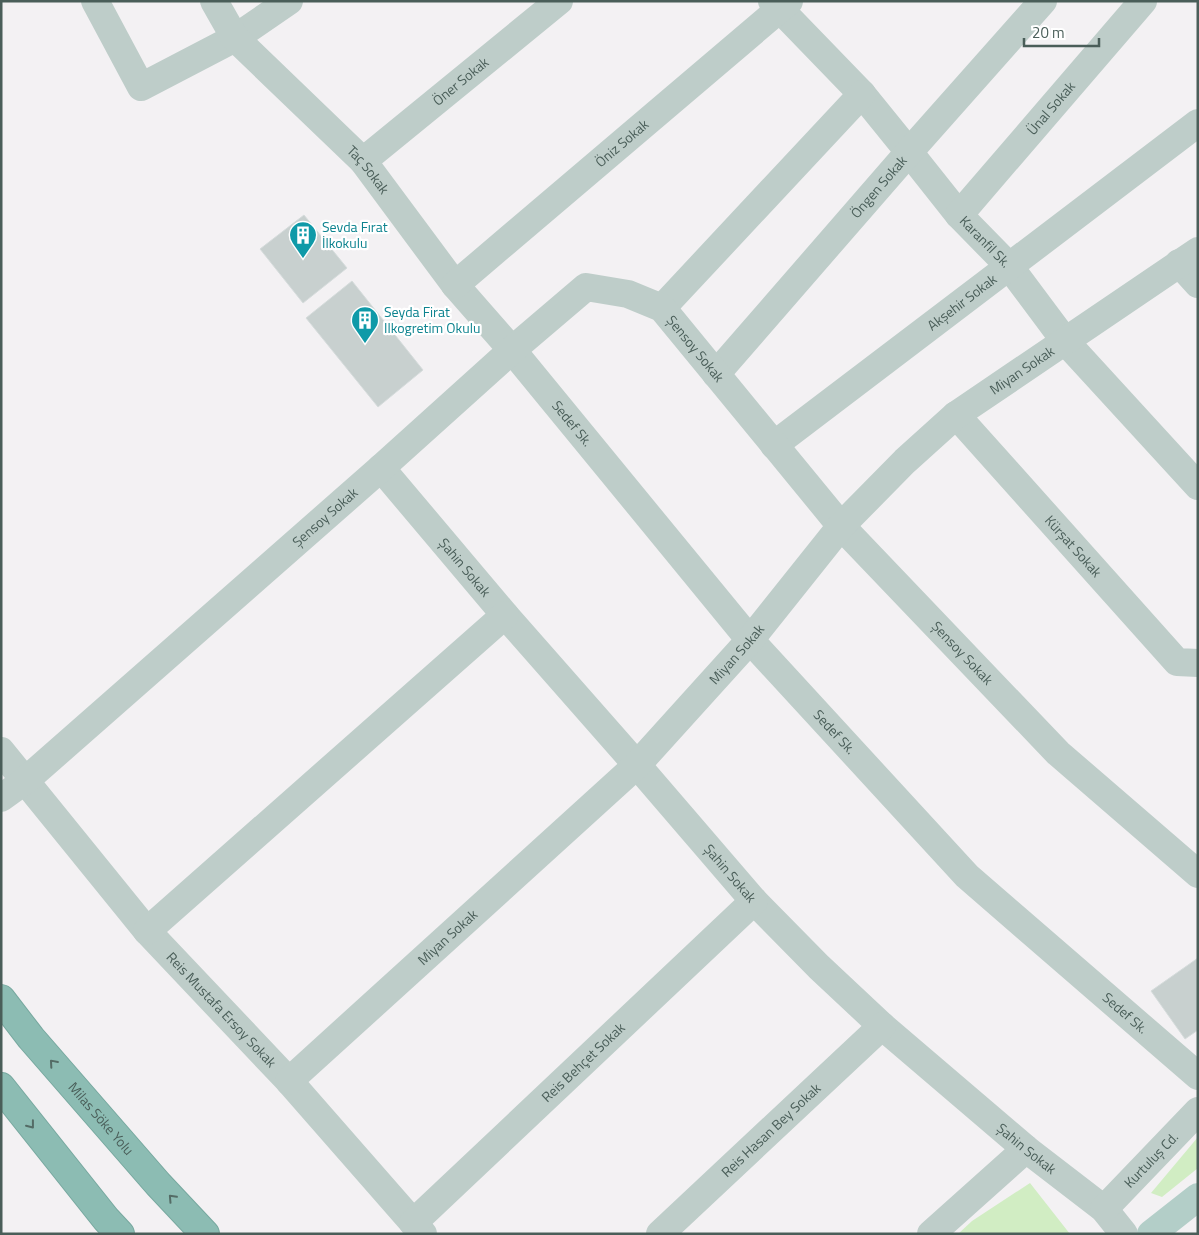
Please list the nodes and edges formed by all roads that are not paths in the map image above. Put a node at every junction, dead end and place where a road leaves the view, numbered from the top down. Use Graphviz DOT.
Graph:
graph roads {
  1 [pos="95,1"];
  2 [pos="214,1"];
  3 [pos="289,1"];
  4 [pos="559,1"];
  5 [pos="1042,1"];
  6 [pos="1143,1"];
  7 [pos="780,4"];
  8 [pos="235,38"];
  9 [pos="862,94"];
  10 [pos="1198,123"];
  11 [pos="909,152"];
  12 [pos="363,161"];
  13 [pos="959,216"];
  14 [pos="1188,257"];
  15 [pos="1009,266"];
  16 [pos="1198,284"];
  17 [pos="454,285"];
  18 [pos="662,308"];
  19 [pos="1065,341"];
  20 [pos="512,350"];
  21 [pos="716,374"];
  22 [pos="956,415"];
  23 [pos="774,445"];
  24 [pos="381,468"];
  25 [pos="1198,486"];
  26 [pos="841,526"];
  27 [pos="505,615"];
  28 [pos="750,640"];
  29 [pos="1198,663"];
  30 [pos="1,751"];
  31 [pos="637,765"];
  32 [pos="26,780"];
  33 [pos="1,798"];
  34 [pos="1198,874"];
  35 [pos="754,900"];
  36 [pos="148,931"];
  37 [pos="1,999"];
  38 [pos="882,1026"];
  39 [pos="1198,1076"];
  40 [pos="289,1081"];
  41 [pos="1,1087"];
  42 [pos="1198,1110"];
  43 [pos="1026,1150"];
  44 [pos="1198,1197"];
  45 [pos="1104,1209"];
  46 [pos="418,1228"];
  47 [pos="120,1234"];
  48 [pos="205,1234"];
  49 [pos="660,1234"];
  50 [pos="930,1234"];
  51 [pos="1124,1234"];
  52 [pos="1150,1234"];
  1 -- 8 [label="street"];
  2 -- 8 [label="street, Taç Sokak"];
  3 -- 8 [label="street"];
  4 -- 12 [label="street, Öner Sokak"];
  5 -- 11 [label="street, Öngen Sokak"];
  6 -- 13 [label="street, Ünal Sokak"];
  7 -- 9 [label="street, Karanfil Sk."];
  7 -- 17 [label="street, Öniz Sokak"];
  8 -- 12 [label="street, Taç Sokak"];
  9 -- 11 [label="street, Karanfil Sk."];
  9 -- 18 [label="street"];
  10 -- 15 [label="street, Akşehir Sokak"];
  11 -- 13 [label="street, Karanfil Sk."];
  11 -- 21 [label="street, Öngen Sokak"];
  12 -- 17 [label="street, Taç Sokak"];
  13 -- 15 [label="street, Karanfil Sk."];
  14 -- 16 [label="street"];
  14 -- 19 [label="street, Miyan Sokak"];
  15 -- 19 [label="street, Karanfil Sk."];
  15 -- 23 [label="street, Akşehir Sokak"];
  17 -- 20 [label="street, Taç Sokak"];
  18 -- 20 [label="street, Şensoy Sokak"];
  18 -- 21 [label="street, Şensoy Sokak"];
  19 -- 22 [label="street, Miyan Sokak"];
  19 -- 25 [label="street, Karanfil Sk."];
  20 -- 24 [label="street, Şensoy Sokak"];
  20 -- 28 [label="street, Sedef Sk."];
  21 -- 23 [label="street, Şensoy Sokak"];
  22 -- 26 [label="street, Miyan Sokak"];
  22 -- 29 [label="street, Kürşat Sokak"];
  23 -- 26 [label="street, Şensoy Sokak"];
  24 -- 27 [label="street, Şahin Sokak"];
  24 -- 32 [label="street, Şensoy Sokak"];
  26 -- 28 [label="street, Miyan Sokak"];
  26 -- 34 [label="street, Şensoy Sokak"];
  27 -- 31 [label="street, Şahin Sokak"];
  27 -- 36 [label="street"];
  28 -- 31 [label="street, Miyan Sokak"];
  28 -- 39 [label="street, Sedef Sk."];
  30 -- 32 [label="street, Reis Mustafa Ersoy Sokak"];
  31 -- 35 [label="street, Şahin Sokak"];
  31 -- 40 [label="street, Miyan Sokak"];
  32 -- 33 [label="street, Şensoy Sokak"];
  32 -- 36 [label="street, Reis Mustafa Ersoy Sokak"];
  35 -- 38 [label="street, Şahin Sokak"];
  35 -- 46 [label="street, Reis Behçet Sokak"];
  36 -- 40 [label="street, Reis Mustafa Ersoy Sokak"];
  48 -- 37 [label="highway, Milas Söke Yolu, one-way"];
  38 -- 43 [label="street, Şahin Sokak"];
  38 -- 49 [label="street, Reis Hasan Bey Sokak"];
  40 -- 46 [label="street, Reis Mustafa Ersoy Sokak"];
  41 -- 47 [label="highway, one-way"];
  42 -- 45 [label="street, Kurtuluş Cd."];
  43 -- 45 [label="street, Şahin Sokak"];
  43 -- 50 [label="street"];
  44 -- 52 [label="main road"];
  45 -- 51 [label="street, Şahin Sokak"];
}
